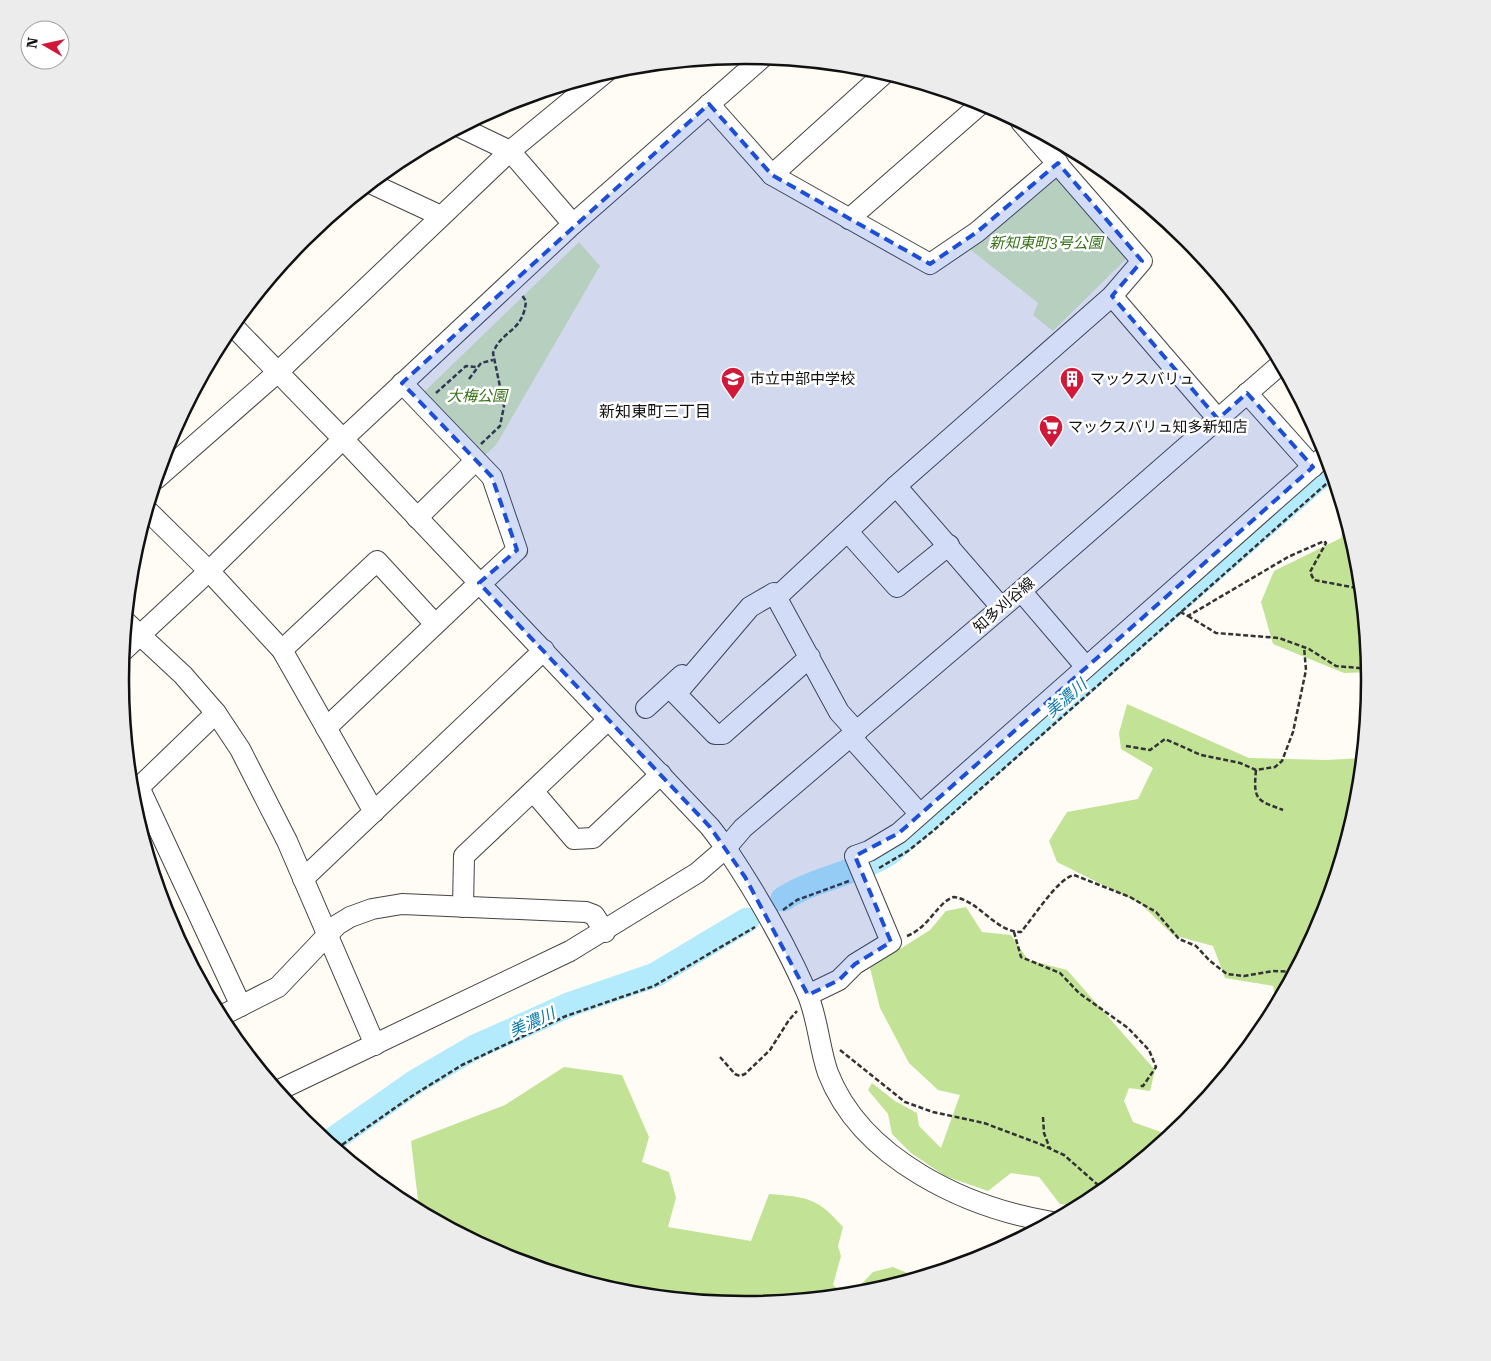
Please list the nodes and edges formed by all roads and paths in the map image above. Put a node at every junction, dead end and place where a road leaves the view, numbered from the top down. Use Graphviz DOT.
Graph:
graph roads {
  1 [pos="755,64"];
  2 [pos="878,79"];
  3 [pos="567,93"];
  4 [pos="709,104"];
  5 [pos="976,108"];
  6 [pos="466,131"];
  7 [pos="1032,135"];
  8 [pos="510,151"];
  9 [pos="1058,163"];
  10 [pos="772,175"];
  11 [pos="377,186"];
  12 [pos="441,216"];
  13 [pos="849,219"];
  14 [pos="573,224"];
  15 [pos="512,282"];
  16 [pos="1112,296"];
  17 [pos="238,331"];
  18 [pos="493,360"];
  19 [pos="476,367"];
  20 [pos="1277,367"];
  21 [pos="278,372"];
  22 [pos="469,379"];
  23 [pos="402,383"];
  24 [pos="1247,393"];
  25 [pos="434,395"];
  26 [pos="1218,419"];
  27 [pos="343,439"];
  28 [pos="472,458"];
  29 [pos="1320,461"];
  30 [pos="165,471"];
  31 [pos="896,486"];
  32 [pos="152,515"];
  33 [pos="417,518"];
  34 [pos="848,532"];
  35 [pos="949,545"];
  36 [pos="209,571"];
  37 [pos="479,583"];
  38 [pos="1355,588"];
  39 [pos="1020,591"];
  40 [pos="777,597"];
  41 [pos="1001,607"];
  42 [pos="1180,612"];
  43 [pos="1188,616"];
  44 [pos="435,624"];
  45 [pos="133,628"];
  46 [pos="1304,647"];
  47 [pos="282,650"];
  48 [pos="544,650"];
  49 [pos="810,657"];
  50 [pos="1086,667"];
  51 [pos="1362,668"];
  52 [pos="692,674"];
  53 [pos="646,708"];
  54 [pos="216,713"];
  55 [pos="608,720"];
  56 [pos="326,728"];
  57 [pos="854,734"];
  58 [pos="1126,746"];
  59 [pos="1256,770"];
  60 [pos="661,774"];
  61 [pos="139,787"];
  62 [pos="533,791"];
  63 [pos="142,805"];
  64 [pos="1283,810"];
  65 [pos="374,812"];
  66 [pos="919,813"];
  67 [pos="726,848"];
  68 [pos="303,879"];
  69 [pos="463,907"];
  70 [pos="604,932"];
  71 [pos="1014,932"];
  72 [pos="328,934"];
  73 [pos="891,942"];
  74 [pos="1289,972"];
  75 [pos="810,1002"];
  76 [pos="241,1006"];
  77 [pos="227,1013"];
  78 [pos="375,1044"];
  79 [pos="835,1045"];
  80 [pos="720,1057"];
  81 [pos="1139,1086"];
  82 [pos="283,1088"];
  83 [pos="1043,1117"];
  84 [pos="1050,1149"];
  85 [pos="1098,1186"];
  86 [pos="1044,1220"];
  1 -- 4 [label="street"];
  2 -- 10 [label="street"];
  3 -- 8 [label="street"];
  4 -- 10 [label="street"];
  4 -- 14 [label="street"];
  5 -- 13 [label="street"];
  6 -- 8 [label="street"];
  7 -- 9 [label="street"];
  8 -- 12 [label="street"];
  8 -- 14 [label="street"];
  9 -- 13 [label="street"];
  9 -- 16 [label="street"];
  10 -- 13 [label="street"];
  11 -- 12 [label="street"];
  12 -- 21 [label="street"];
  14 -- 15 [label="street"];
  15 -- 18 [label="path"];
  15 -- 23 [label="street"];
  16 -- 26 [label="street"];
  16 -- 31 [label="street"];
  17 -- 21 [label="street"];
  18 -- 19 [label="path"];
  18 -- 28 [label="path"];
  19 -- 22 [label="path"];
  19 -- 25 [label="path"];
  20 -- 24 [label="street, 知多刈谷線"];
  21 -- 27 [label="street"];
  21 -- 30 [label="street"];
  23 -- 27 [label="street"];
  23 -- 28 [label="street"];
  24 -- 26 [label="street, 知多刈谷線"];
  24 -- 29 [label="street"];
  26 -- 39 [label="street, 知多刈谷線"];
  27 -- 33 [label="street"];
  27 -- 36 [label="street"];
  28 -- 33 [label="street"];
  28 -- 37 [label="street"];
  29 -- 50 [label="street"];
  31 -- 34 [label="street"];
  31 -- 35 [label="street"];
  32 -- 36 [label="street"];
  33 -- 37 [label="street"];
  34 -- 35 [label="street"];
  34 -- 40 [label="street"];
  35 -- 41 [label="street"];
  36 -- 45 [label="street"];
  36 -- 47 [label="street"];
  37 -- 44 [label="street"];
  37 -- 48 [label="street"];
  38 -- 43 [label="path"];
  39 -- 41 [label="street, 知多刈谷線"];
  39 -- 50 [label="street"];
  40 -- 49 [label="street"];
  40 -- 52 [label="street"];
  41 -- 57 [label="street, 知多刈谷線"];
  42 -- 43 [label="path"];
  43 -- 46 [label="path"];
  44 -- 47 [label="street"];
  44 -- 56 [label="street"];
  45 -- 54 [label="street"];
  46 -- 51 [label="path"];
  46 -- 59 [label="path"];
  47 -- 56 [label="street"];
  48 -- 55 [label="street"];
  48 -- 65 [label="street"];
  49 -- 52 [label="street"];
  49 -- 57 [label="street"];
  50 -- 66 [label="street"];
  52 -- 53 [label="street"];
  54 -- 61 [label="street"];
  54 -- 68 [label="street"];
  55 -- 60 [label="street"];
  55 -- 62 [label="street"];
  56 -- 65 [label="street"];
  57 -- 66 [label="street"];
  57 -- 67 [label="street, 知多刈谷線"];
  58 -- 59 [label="path"];
  59 -- 64 [label="path"];
  60 -- 62 [label="street"];
  60 -- 67 [label="street"];
  62 -- 69 [label="street"];
  63 -- 76 [label="street"];
  65 -- 68 [label="street"];
  66 -- 73 [label="street"];
  67 -- 70 [label="street, 知多刈谷線"];
  67 -- 75 [label="street"];
  68 -- 72 [label="street"];
  69 -- 70 [label="street"];
  69 -- 72 [label="street"];
  70 -- 78 [label="street, 知多刈谷線"];
  71 -- 73 [label="path"];
  71 -- 74 [label="path"];
  71 -- 81 [label="path"];
  72 -- 76 [label="street"];
  72 -- 78 [label="street"];
  73 -- 75 [label="street"];
  75 -- 80 [label="path"];
  75 -- 86 [label="street"];
  76 -- 77 [label="street"];
  78 -- 82 [label="street, 知多刈谷線"];
  79 -- 84 [label="path"];
  83 -- 84 [label="path"];
  84 -- 85 [label="path"];
}
